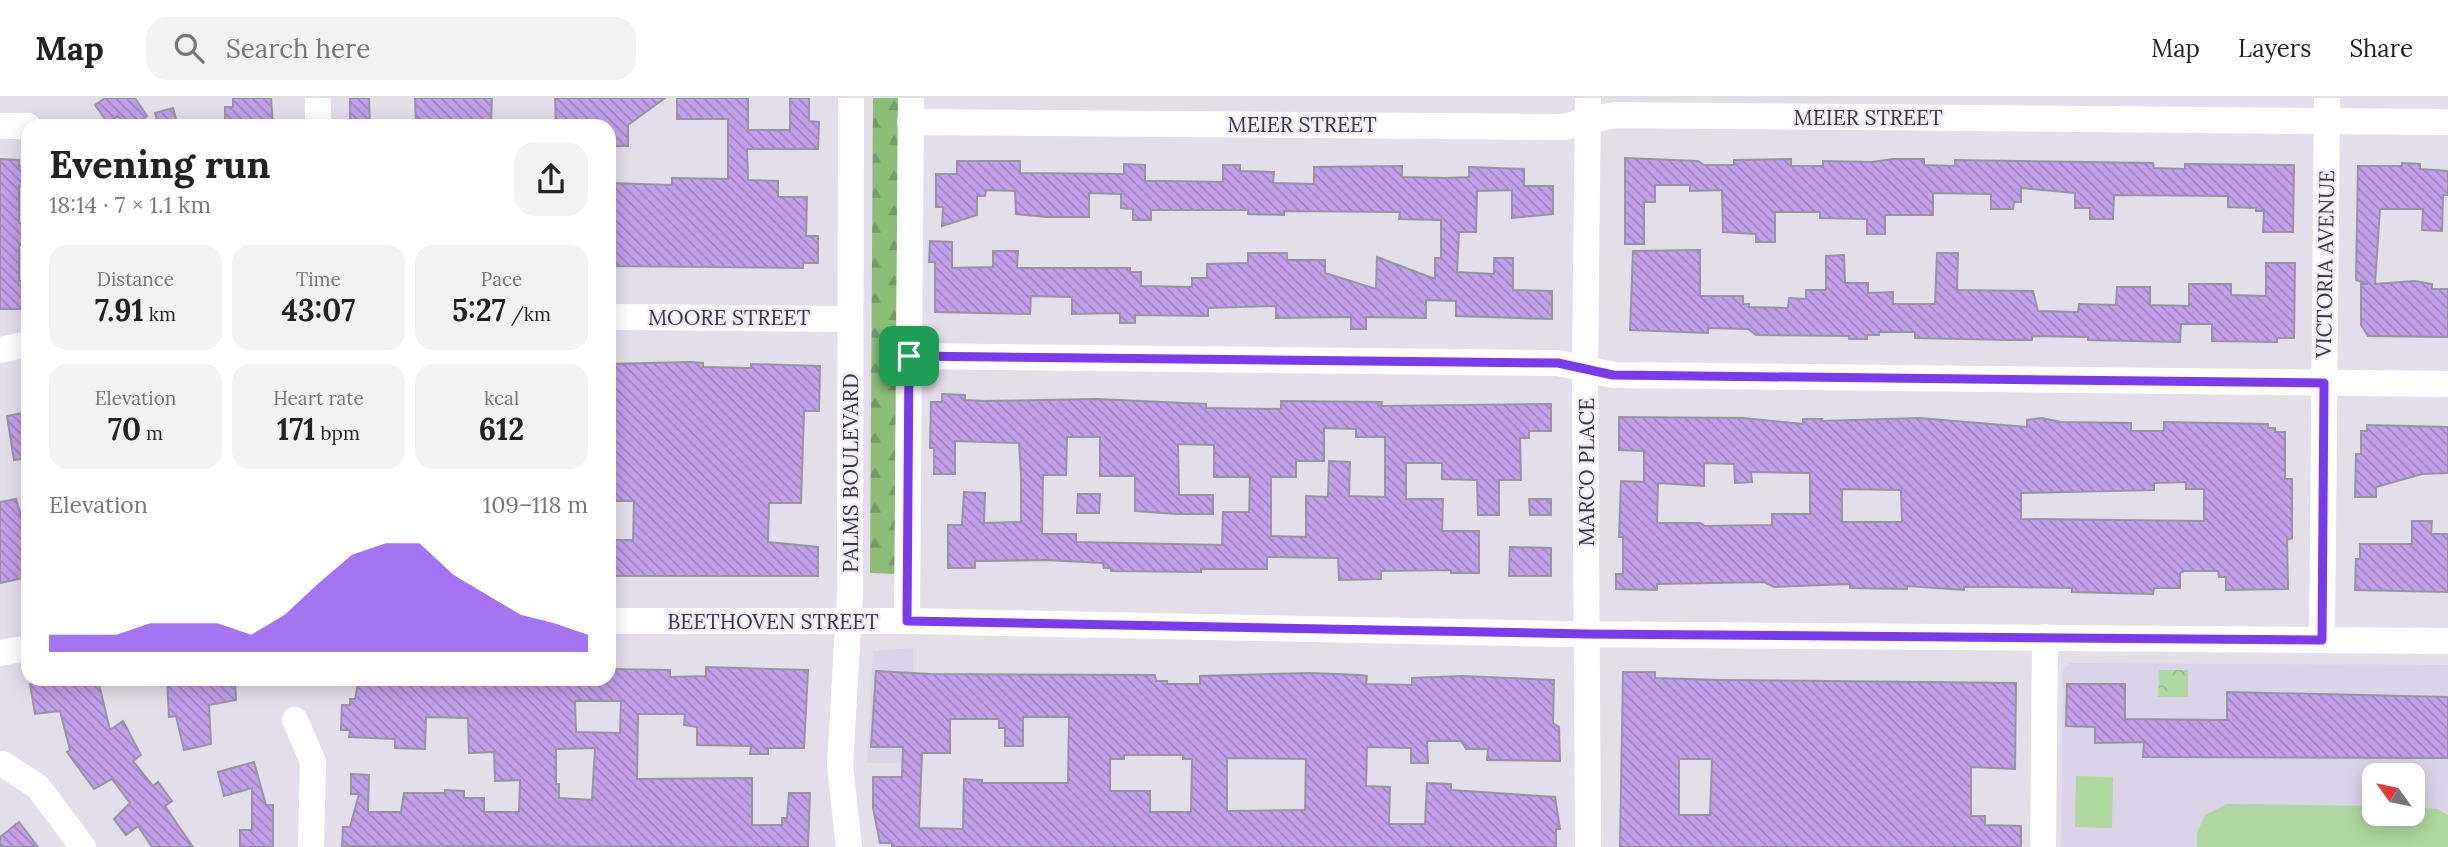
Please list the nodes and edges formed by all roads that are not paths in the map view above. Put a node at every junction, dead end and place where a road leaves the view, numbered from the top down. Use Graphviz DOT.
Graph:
graph roads {
  1 [pos="318,98"];
  2 [pos="851,98"];
  3 [pos="1588,109"];
  4 [pos="2327,109"];
  5 [pos="911,110"];
  6 [pos="318,119"];
  7 [pos="2448,122"];
  8 [pos="0,126"];
  9 [pos="21,126"];
  10 [pos="616,317"];
  11 [pos="850,319"];
  12 [pos="21,346"];
  13 [pos="0,350"];
  14 [pos="909,356"];
  15 [pos="1585,369"];
  16 [pos="2324,383"];
  17 [pos="2448,384"];
  18 [pos="616,621"];
  19 [pos="907,621"];
  20 [pos="849,622"];
  21 [pos="1587,634"];
  22 [pos="2045,637"];
  23 [pos="2322,640"];
  24 [pos="2448,641"];
  25 [pos="21,649"];
  26 [pos="0,653"];
  27 [pos="295,720"];
  28 [pos="3,764"];
  29 [pos="83,847"];
  30 [pos="311,847"];
  31 [pos="849,847"];
  32 [pos="1588,847"];
  33 [pos="2043,847"];
  1 -- 6 [label="street"];
  2 -- 11 [label="street, PALMS BOULEVARD"];
  3 -- 4 [label="street, MEIER STREET"];
  3 -- 5 [label="street, MEIER STREET"];
  3 -- 15 [label="street, MARCO PLACE"];
  4 -- 7 [label="street, MEIER STREET"];
  4 -- 16 [label="street, VICTORIA AVENUE"];
  5 -- 14 [label="street"];
  8 -- 9 [label="street"];
  10 -- 11 [label="street, MOORE STREET"];
  11 -- 20 [label="street, PALMS BOULEVARD"];
  12 -- 13 [label="street"];
  14 -- 15 [label="street"];
  14 -- 19 [label="street"];
  15 -- 16 [label="street"];
  15 -- 21 [label="street, MARCO PLACE"];
  16 -- 17 [label="street"];
  16 -- 23 [label="street, VICTORIA AVENUE"];
  18 -- 20 [label="street, BEETHOVEN STREET"];
  19 -- 20 [label="street, BEETHOVEN STREET"];
  19 -- 21 [label="street, BEETHOVEN STREET"];
  20 -- 31 [label="street, PALMS BOULEVARD"];
  21 -- 22 [label="street, BEETHOVEN STREET"];
  21 -- 32 [label="street, MARCO PLACE"];
  22 -- 23 [label="street, BEETHOVEN STREET"];
  22 -- 33 [label="street"];
  23 -- 24 [label="street, BEETHOVEN STREET"];
  25 -- 26 [label="street"];
  27 -- 30 [label="street"];
  28 -- 29 [label="street"];
}
